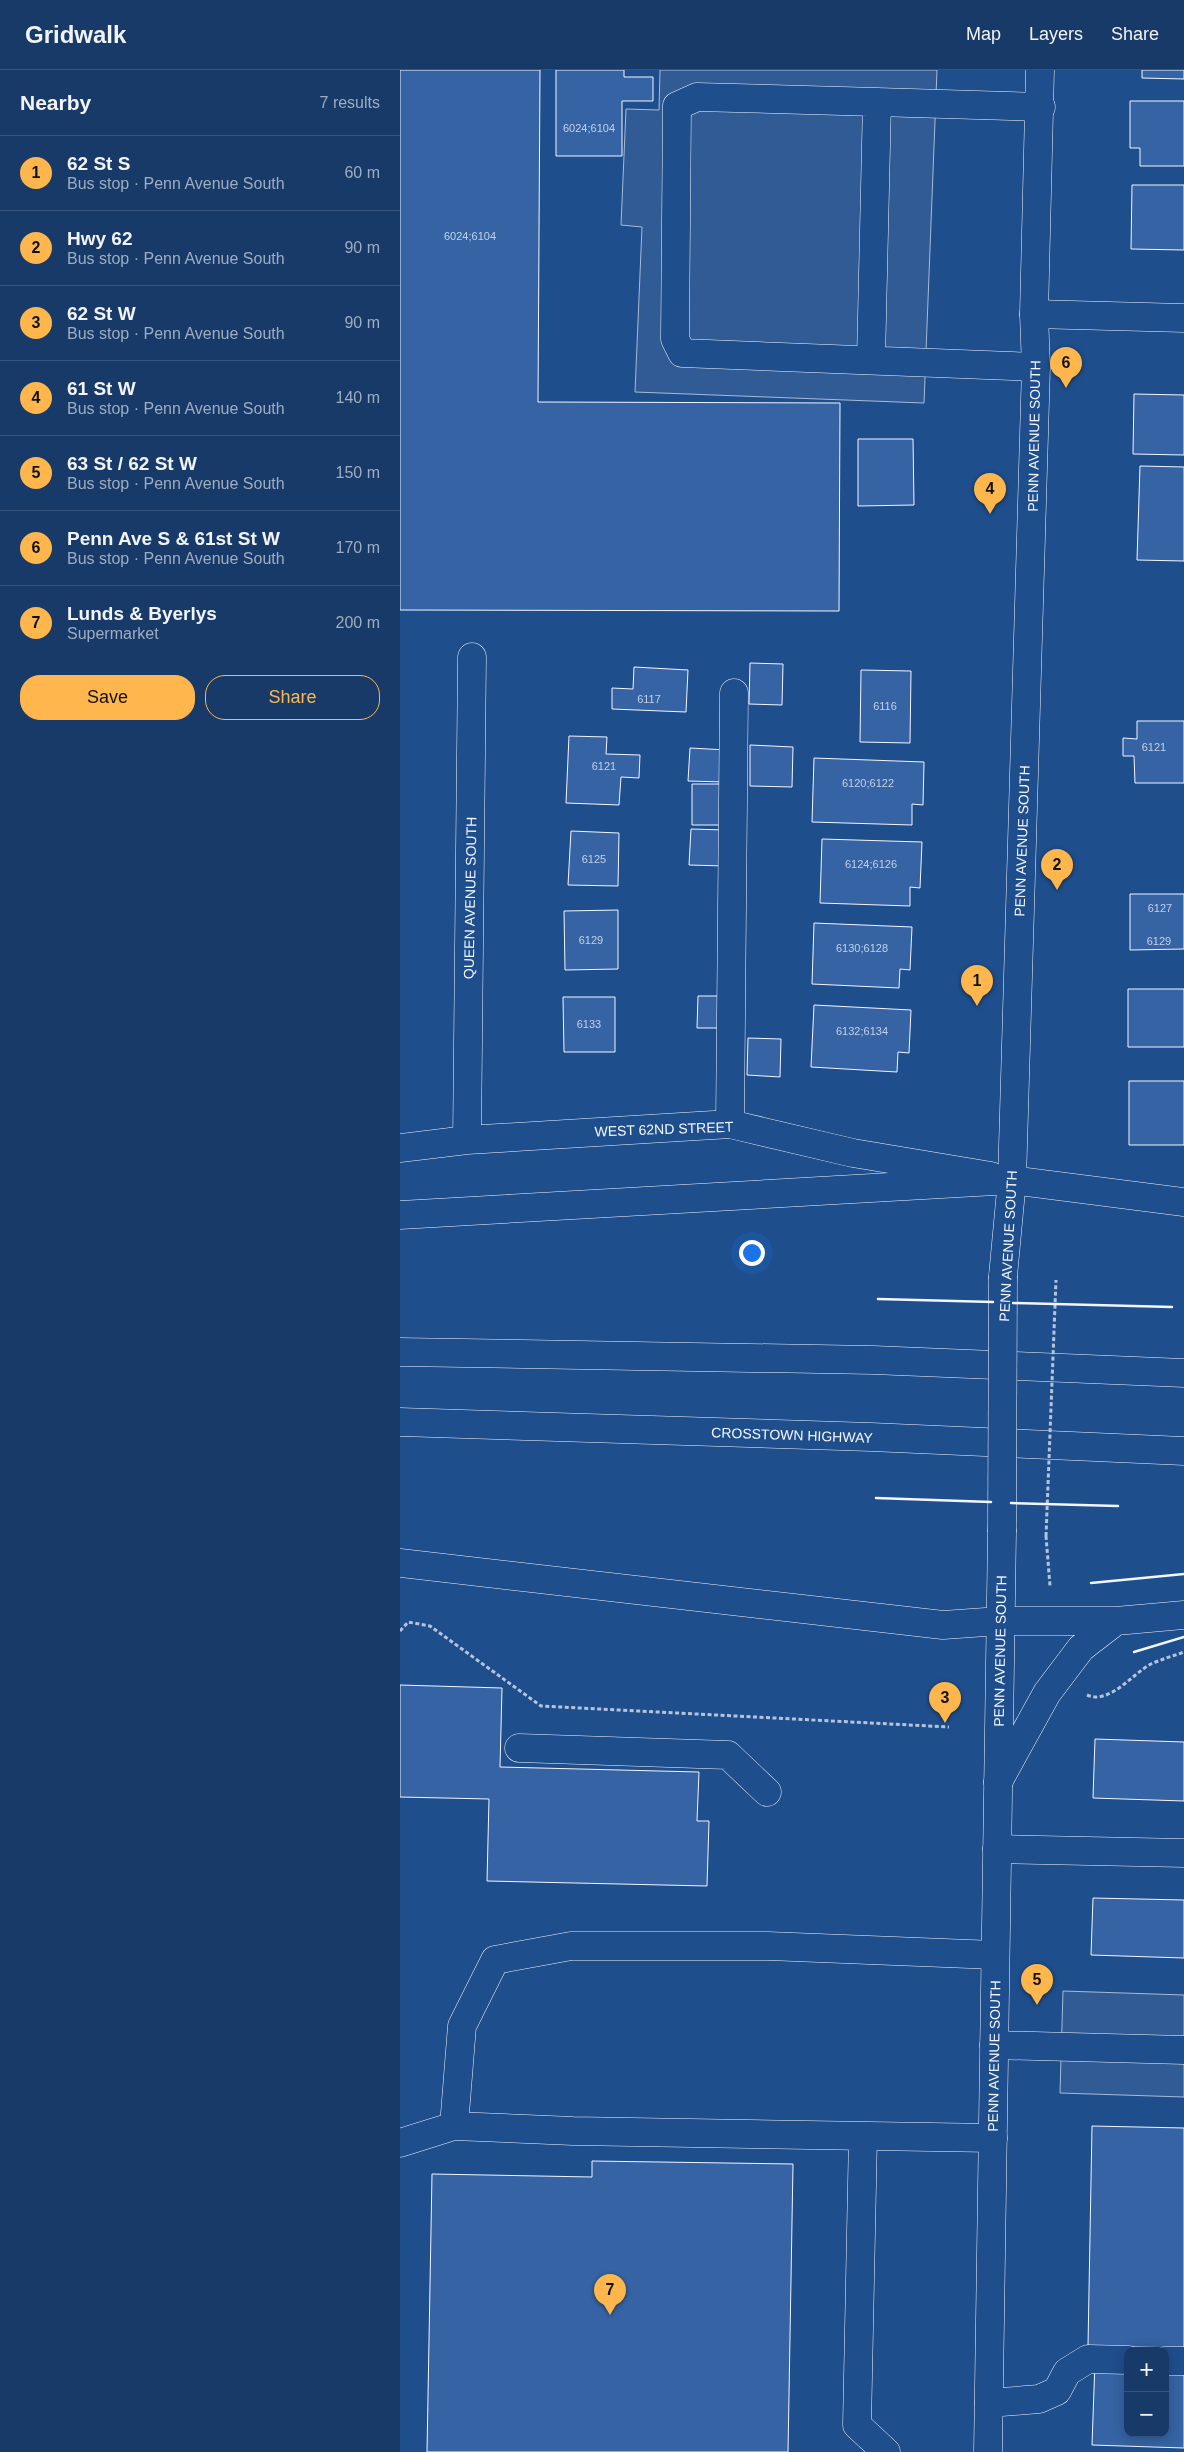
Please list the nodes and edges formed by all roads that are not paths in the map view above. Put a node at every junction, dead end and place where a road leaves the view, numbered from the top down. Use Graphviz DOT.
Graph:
graph roads {
  1 [pos="1040,70"];
  2 [pos="877,102"];
  3 [pos="1041,107"];
  4 [pos="1034,314"];
  5 [pos="1184,318"];
  6 [pos="871,360"];
  7 [pos="1036,367"];
  8 [pos="472,657"];
  9 [pos="734,693"];
  10 [pos="730,1124"];
  11 [pos="467,1140"];
  12 [pos="400,1148"];
  13 [pos="1012,1180"];
  14 [pos="1184,1202"];
  15 [pos="400,1214"];
  16 [pos="400,1352"];
  17 [pos="1184,1373"];
  18 [pos="400,1422"];
  19 [pos="1184,1451"];
  20 [pos="400,1563"];
  21 [pos="1184,1615"];
  22 [pos="1000,1621"];
  23 [pos="1116,1621"];
  24 [pos="519,1748"];
  25 [pos="998,1782"];
  26 [pos="767,1792"];
  27 [pos="997,1849"];
  28 [pos="1184,1853"];
  29 [pos="995,1956"];
  30 [pos="994,2045"];
  31 [pos="1184,2050"];
  32 [pos="454,2126"];
  33 [pos="863,2136"];
  34 [pos="993,2138"];
  35 [pos="400,2143"];
  36 [pos="1124,2360"];
  37 [pos="1169,2361"];
  38 [pos="1184,2361"];
  39 [pos="989,2403"];
  40 [pos="886,2452"];
  41 [pos="988,2452"];
  1 -- 3 [label="main road, PENN AVENUE SOUTH"];
  2 -- 3 [label="main road"];
  2 -- 6 [label="main road"];
  2 -- 6 [label="main road"];
  3 -- 4 [label="main road, PENN AVENUE SOUTH"];
  4 -- 5 [label="main road"];
  4 -- 7 [label="main road, PENN AVENUE SOUTH"];
  6 -- 7 [label="main road"];
  7 -- 13 [label="main road, PENN AVENUE SOUTH"];
  8 -- 11 [label="main road, QUEEN AVENUE SOUTH"];
  9 -- 10 [label="main road"];
  10 -- 11 [label="main road, WEST 62ND STREET"];
  10 -- 13 [label="main road, WEST 62ND STREET"];
  11 -- 12 [label="main road, WEST 62ND STREET"];
  13 -- 14 [label="main road"];
  13 -- 15 [label="main road"];
  13 -- 22 [label="main road, PENN AVENUE SOUTH, bridge"];
  16 -- 17 [label="main road"];
  18 -- 19 [label="main road, CROSSTOWN HIGHWAY"];
  20 -- 22 [label="main road"];
  21 -- 23 [label="main road"];
  22 -- 23 [label="main road"];
  22 -- 25 [label="main road, PENN AVENUE SOUTH"];
  23 -- 25 [label="main road"];
  24 -- 26 [label="main road"];
  25 -- 27 [label="main road, PENN AVENUE SOUTH"];
  27 -- 28 [label="main road"];
  27 -- 29 [label="main road, PENN AVENUE SOUTH"];
  29 -- 30 [label="main road, PENN AVENUE SOUTH"];
  29 -- 32 [label="main road"];
  30 -- 31 [label="main road"];
  30 -- 34 [label="main road, PENN AVENUE SOUTH"];
  32 -- 33 [label="main road"];
  32 -- 35 [label="main road"];
  33 -- 34 [label="main road"];
  33 -- 40 [label="main road"];
  34 -- 39 [label="main road, PENN AVENUE SOUTH"];
  36 -- 39 [label="main road"];
  37 -- 38 [label="main road"];
  39 -- 41 [label="main road, PENN AVENUE SOUTH"];
}
